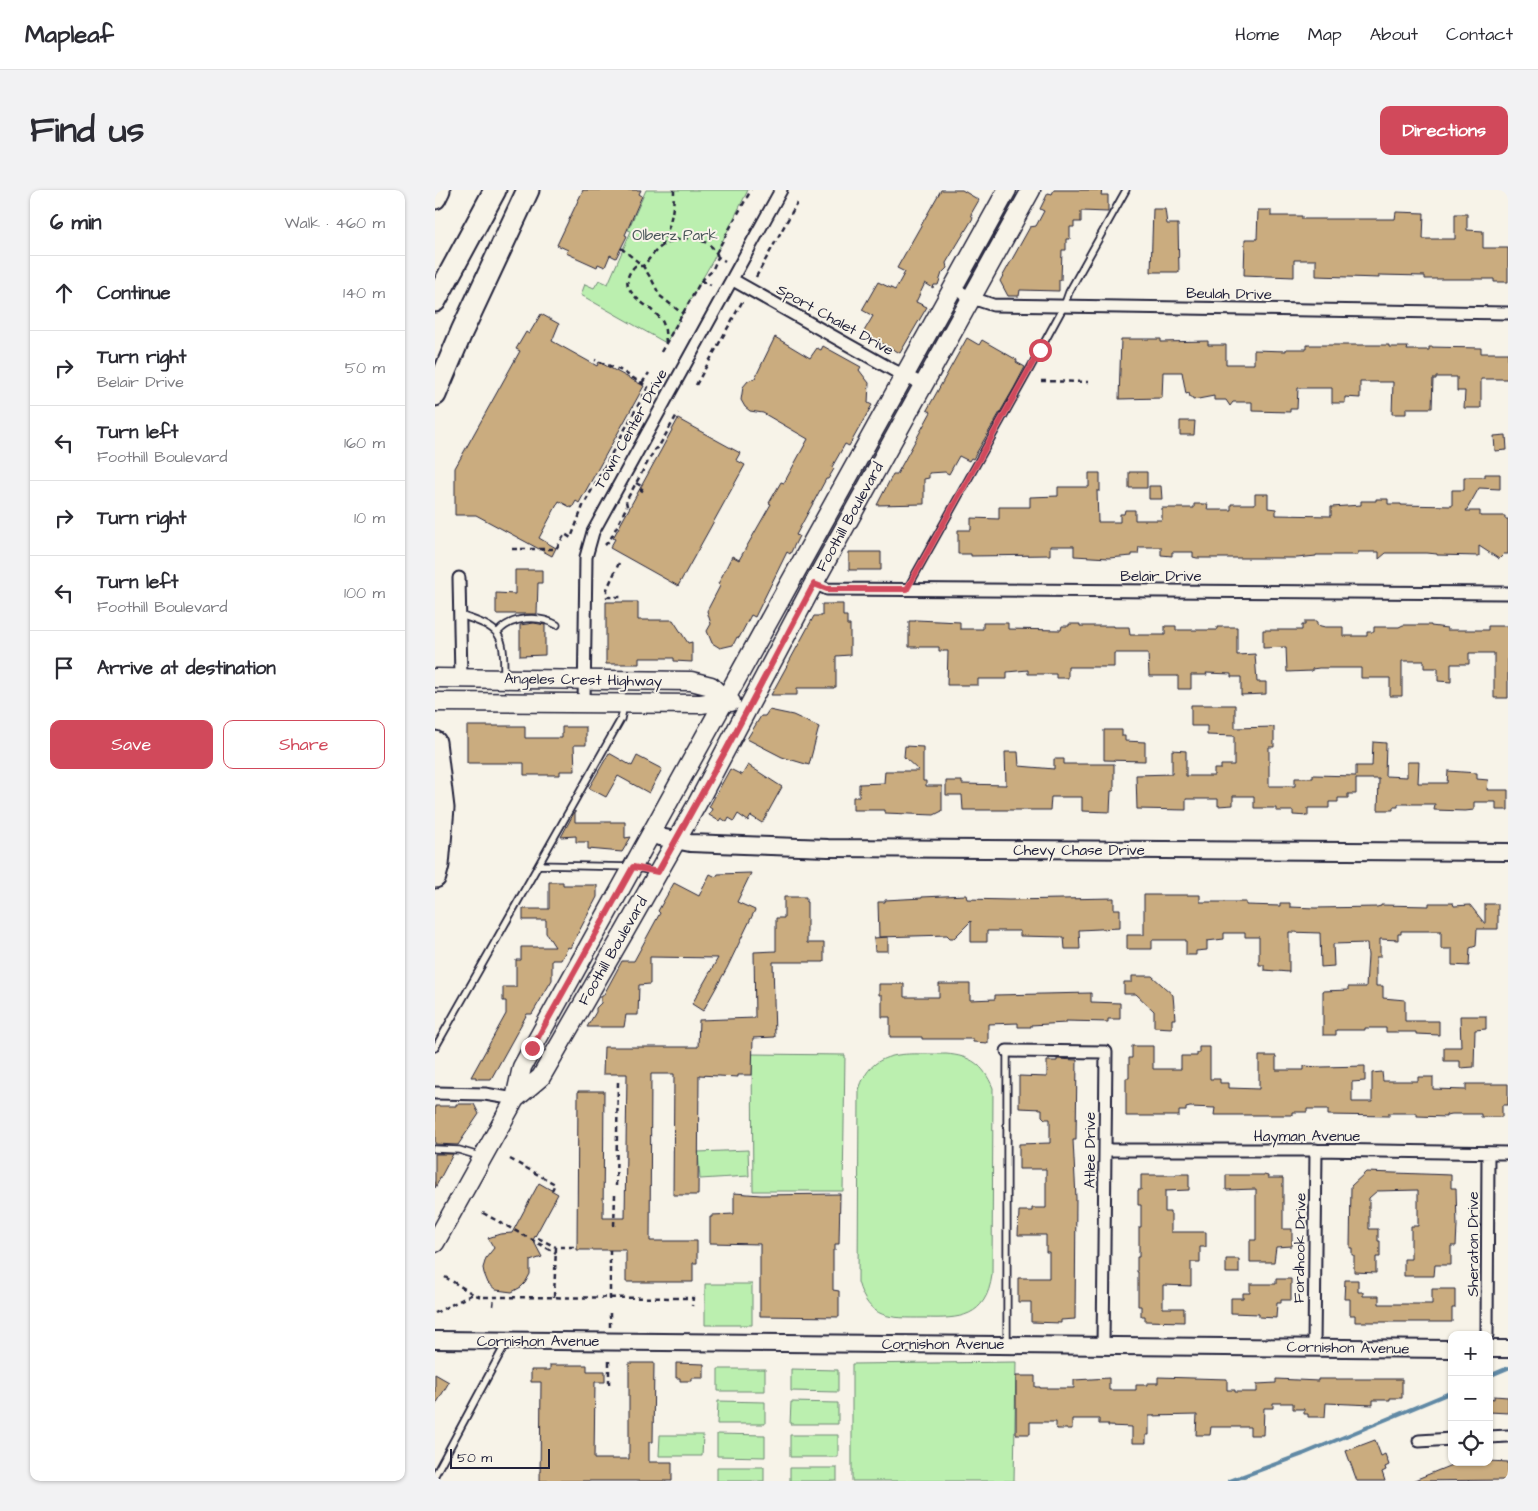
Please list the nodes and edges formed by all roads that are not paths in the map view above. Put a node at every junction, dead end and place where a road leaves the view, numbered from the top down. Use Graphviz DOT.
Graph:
graph roads {
  1 [pos="439,190"];
  2 [pos="495,190"];
  3 [pos="528,190"];
  4 [pos="781,190"];
  5 [pos="1007,190"];
  6 [pos="1031,190"];
  7 [pos="1126,190"];
  8 [pos="435,198"];
  9 [pos="733,280"];
  10 [pos="953,288"];
  11 [pos="972,298"];
  12 [pos="435,301"];
  13 [pos="1064,306"];
  14 [pos="1508,313"];
  15 [pos="905,375"];
  16 [pos="923,384"];
  17 [pos="435,395"];
  18 [pos="795,574"];
  19 [pos="459,578"];
  20 [pos="814,584"];
  21 [pos="907,589"];
  22 [pos="1508,593"];
  23 [pos="460,615"];
  24 [pos="557,625"];
  25 [pos="498,632"];
  26 [pos="435,678"];
  27 [pos="461,678"];
  28 [pos="504,679"];
  29 [pos="584,680"];
  30 [pos="725,700"];
  31 [pos="435,702"];
  32 [pos="624,703"];
  33 [pos="584,704"];
  34 [pos="747,708"];
  35 [pos="435,742"];
  36 [pos="650,835"];
  37 [pos="676,841"];
  38 [pos="1508,852"];
  39 [pos="539,865"];
  40 [pos="633,867"];
  41 [pos="658,872"];
  42 [pos="435,877"];
  43 [pos="435,1048"];
  44 [pos="1007,1051"];
  45 [pos="435,1093"];
  46 [pos="515,1099"];
  47 [pos="435,1150"];
  48 [pos="1106,1150"];
  49 [pos="1316,1150"];
  50 [pos="1488,1153"];
  51 [pos="1508,1153"];
  52 [pos="484,1158"];
  53 [pos="435,1243"];
  54 [pos="1487,1331"];
  55 [pos="435,1340"];
  56 [pos="507,1341"];
  57 [pos="1007,1345"];
  58 [pos="1103,1347"];
  59 [pos="1314,1347"];
  60 [pos="1448,1349"];
  61 [pos="1493,1349"];
  62 [pos="1508,1349"];
  63 [pos="1508,1436"];
  64 [pos="1493,1437"];
  65 [pos="1448,1439"];
  66 [pos="1419,1441"];
  67 [pos="435,1475"];
  1 -- 8 [label="highway"];
  2 -- 12 [label="highway"];
  3 -- 17 [label="highway"];
  4 -- 9 [label="street, Town Center Drive"];
  5 -- 10 [label="main road, Foothill Boulevard"];
  6 -- 11 [label="main road, Foothill Boulevard"];
  7 -- 13 [label="lane"];
  9 -- 15 [label="street, Sport Chalet Drive"];
  9 -- 29 [label="street, Town Center Drive"];
  10 -- 11 [label="street, Beulah Drive"];
  10 -- 15 [label="main road, Foothill Boulevard"];
  11 -- 13 [label="street, Beulah Drive"];
  11 -- 16 [label="main road, Foothill Boulevard"];
  13 -- 14 [label="street, Beulah Drive"];
  13 -- 21 [label="lane"];
  15 -- 16 [label="street, Sport Chalet Drive"];
  15 -- 18 [label="main road, Foothill Boulevard"];
  16 -- 20 [label="main road, Foothill Boulevard"];
  18 -- 20 [label="main road"];
  18 -- 30 [label="main road, Foothill Boulevard"];
  19 -- 23 [label="street"];
  20 -- 21 [label="street, Belair Drive"];
  20 -- 34 [label="main road, Foothill Boulevard"];
  21 -- 22 [label="street, Belair Drive"];
  23 -- 25 [label="lane"];
  23 -- 27 [label="street"];
  24 -- 25 [label="lane"];
  25 -- 28 [label="lane"];
  26 -- 27 [label="main road, Angeles Crest Highway"];
  27 -- 28 [label="main road, Angeles Crest Highway"];
  28 -- 29 [label="main road, Angeles Crest Highway"];
  29 -- 30 [label="main road, Angeles Crest Highway"];
  29 -- 33 [label="street, Town Center Drive"];
  30 -- 32 [label="main road, Angeles Crest Highway"];
  30 -- 34 [label="main road, Angeles Crest Highway"];
  30 -- 36 [label="main road, Foothill Boulevard"];
  31 -- 33 [label="main road, Angeles Crest Highway"];
  32 -- 33 [label="main road, Angeles Crest Highway"];
  32 -- 39 [label="lane"];
  34 -- 37 [label="main road, Foothill Boulevard"];
  35 -- 42 [label="highway"];
  36 -- 37 [label="street, Chevy Chase Drive"];
  36 -- 40 [label="main road, Foothill Boulevard"];
  37 -- 38 [label="street, Chevy Chase Drive"];
  37 -- 41 [label="main road, Foothill Boulevard"];
  39 -- 40 [label="lane"];
  39 -- 43 [label="lane"];
  40 -- 41 [label="lane"];
  40 -- 46 [label="main road, Foothill Boulevard"];
  41 -- 46 [label="main road, Foothill Boulevard"];
  44 -- 48 [label="street, Atlee Drive"];
  44 -- 57 [label="lane"];
  45 -- 46 [label="street"];
  46 -- 52 [label="main road, Foothill Boulevard"];
  47 -- 52 [label="lane"];
  48 -- 49 [label="street, Hayman Avenue"];
  48 -- 58 [label="street, Atlee Drive"];
  49 -- 50 [label="street, Hayman Avenue"];
  49 -- 59 [label="street, Fordhook Drive"];
  50 -- 51 [label="street, Hayman Avenue"];
  50 -- 54 [label="street, Sheraton Drive"];
  52 -- 53 [label="main road, Foothill Boulevard"];
  55 -- 56 [label="street, Cornishon Avenue"];
  56 -- 57 [label="street, Cornishon Avenue"];
  56 -- 67 [label="lane"];
  57 -- 58 [label="street, Cornishon Avenue"];
  58 -- 59 [label="street, Cornishon Avenue"];
  59 -- 60 [label="street, Cornishon Avenue"];
  61 -- 62 [label="street"];
  63 -- 64 [label="street"];
  65 -- 66 [label="street"];
}
